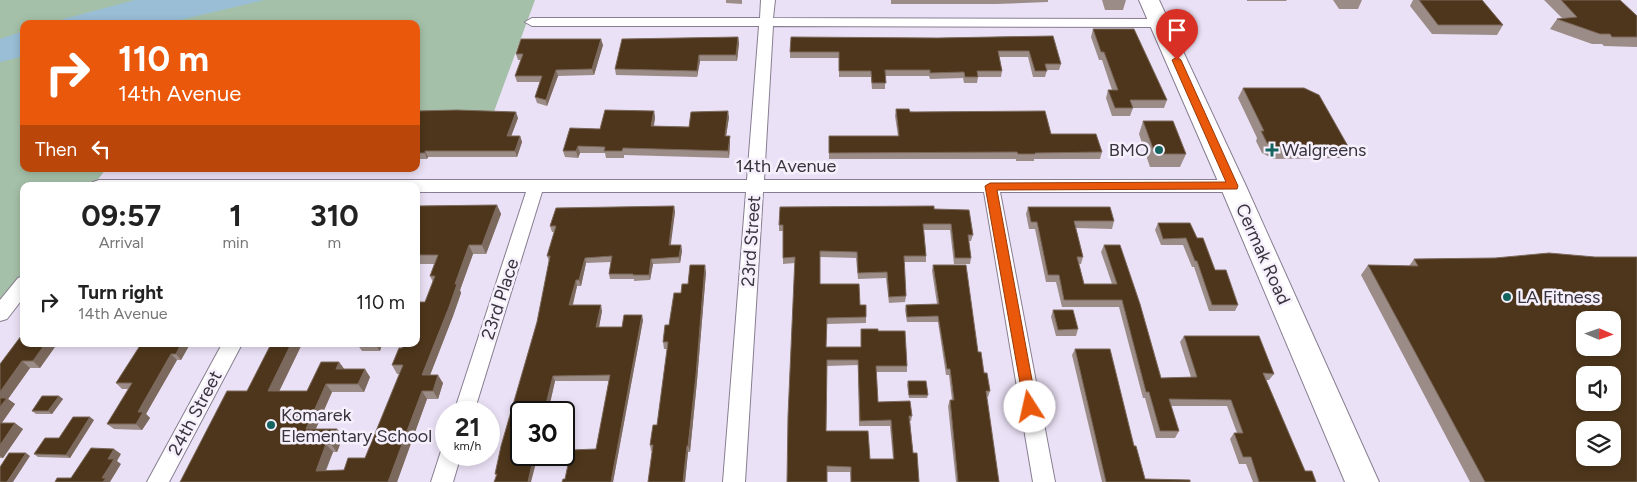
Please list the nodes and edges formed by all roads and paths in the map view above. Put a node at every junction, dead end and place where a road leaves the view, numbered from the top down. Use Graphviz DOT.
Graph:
graph roads {
  1 [pos="768,0"];
  2 [pos="1149,0"];
  3 [pos="532,22"];
  4 [pos="767,22"];
  5 [pos="1160,23"];
  6 [pos="536,185"];
  7 [pos="420,186"];
  8 [pos="755,186"];
  9 [pos="990,186"];
  10 [pos="1233,186"];
  11 [pos="20,288"];
  12 [pos="0,314"];
  13 [pos="230,347"];
  14 [pos="467,401"];
  15 [pos="447,466"];
  16 [pos="158,482"];
  17 [pos="442,482"];
  18 [pos="734,482"];
  19 [pos="1044,482"];
  20 [pos="1362,482"];
  1 -- 4 [label="street, 23rd Street"];
  2 -- 5 [label="main road, Cermak Road"];
  3 -- 4 [label="street"];
  4 -- 5 [label="street"];
  4 -- 8 [label="street, 23rd Street"];
  5 -- 10 [label="main road, Cermak Road"];
  6 -- 7 [label="street, 14th Avenue"];
  6 -- 8 [label="street, 14th Avenue"];
  6 -- 14 [label="street, 23rd Place"];
  8 -- 9 [label="street, 14th Avenue"];
  8 -- 18 [label="street, 23rd Street"];
  9 -- 10 [label="street, 14th Avenue"];
  9 -- 19 [label="street"];
  10 -- 20 [label="main road, Cermak Road"];
  11 -- 12 [label="street"];
  13 -- 16 [label="street, 24th Street"];
  15 -- 17 [label="street"];
}
